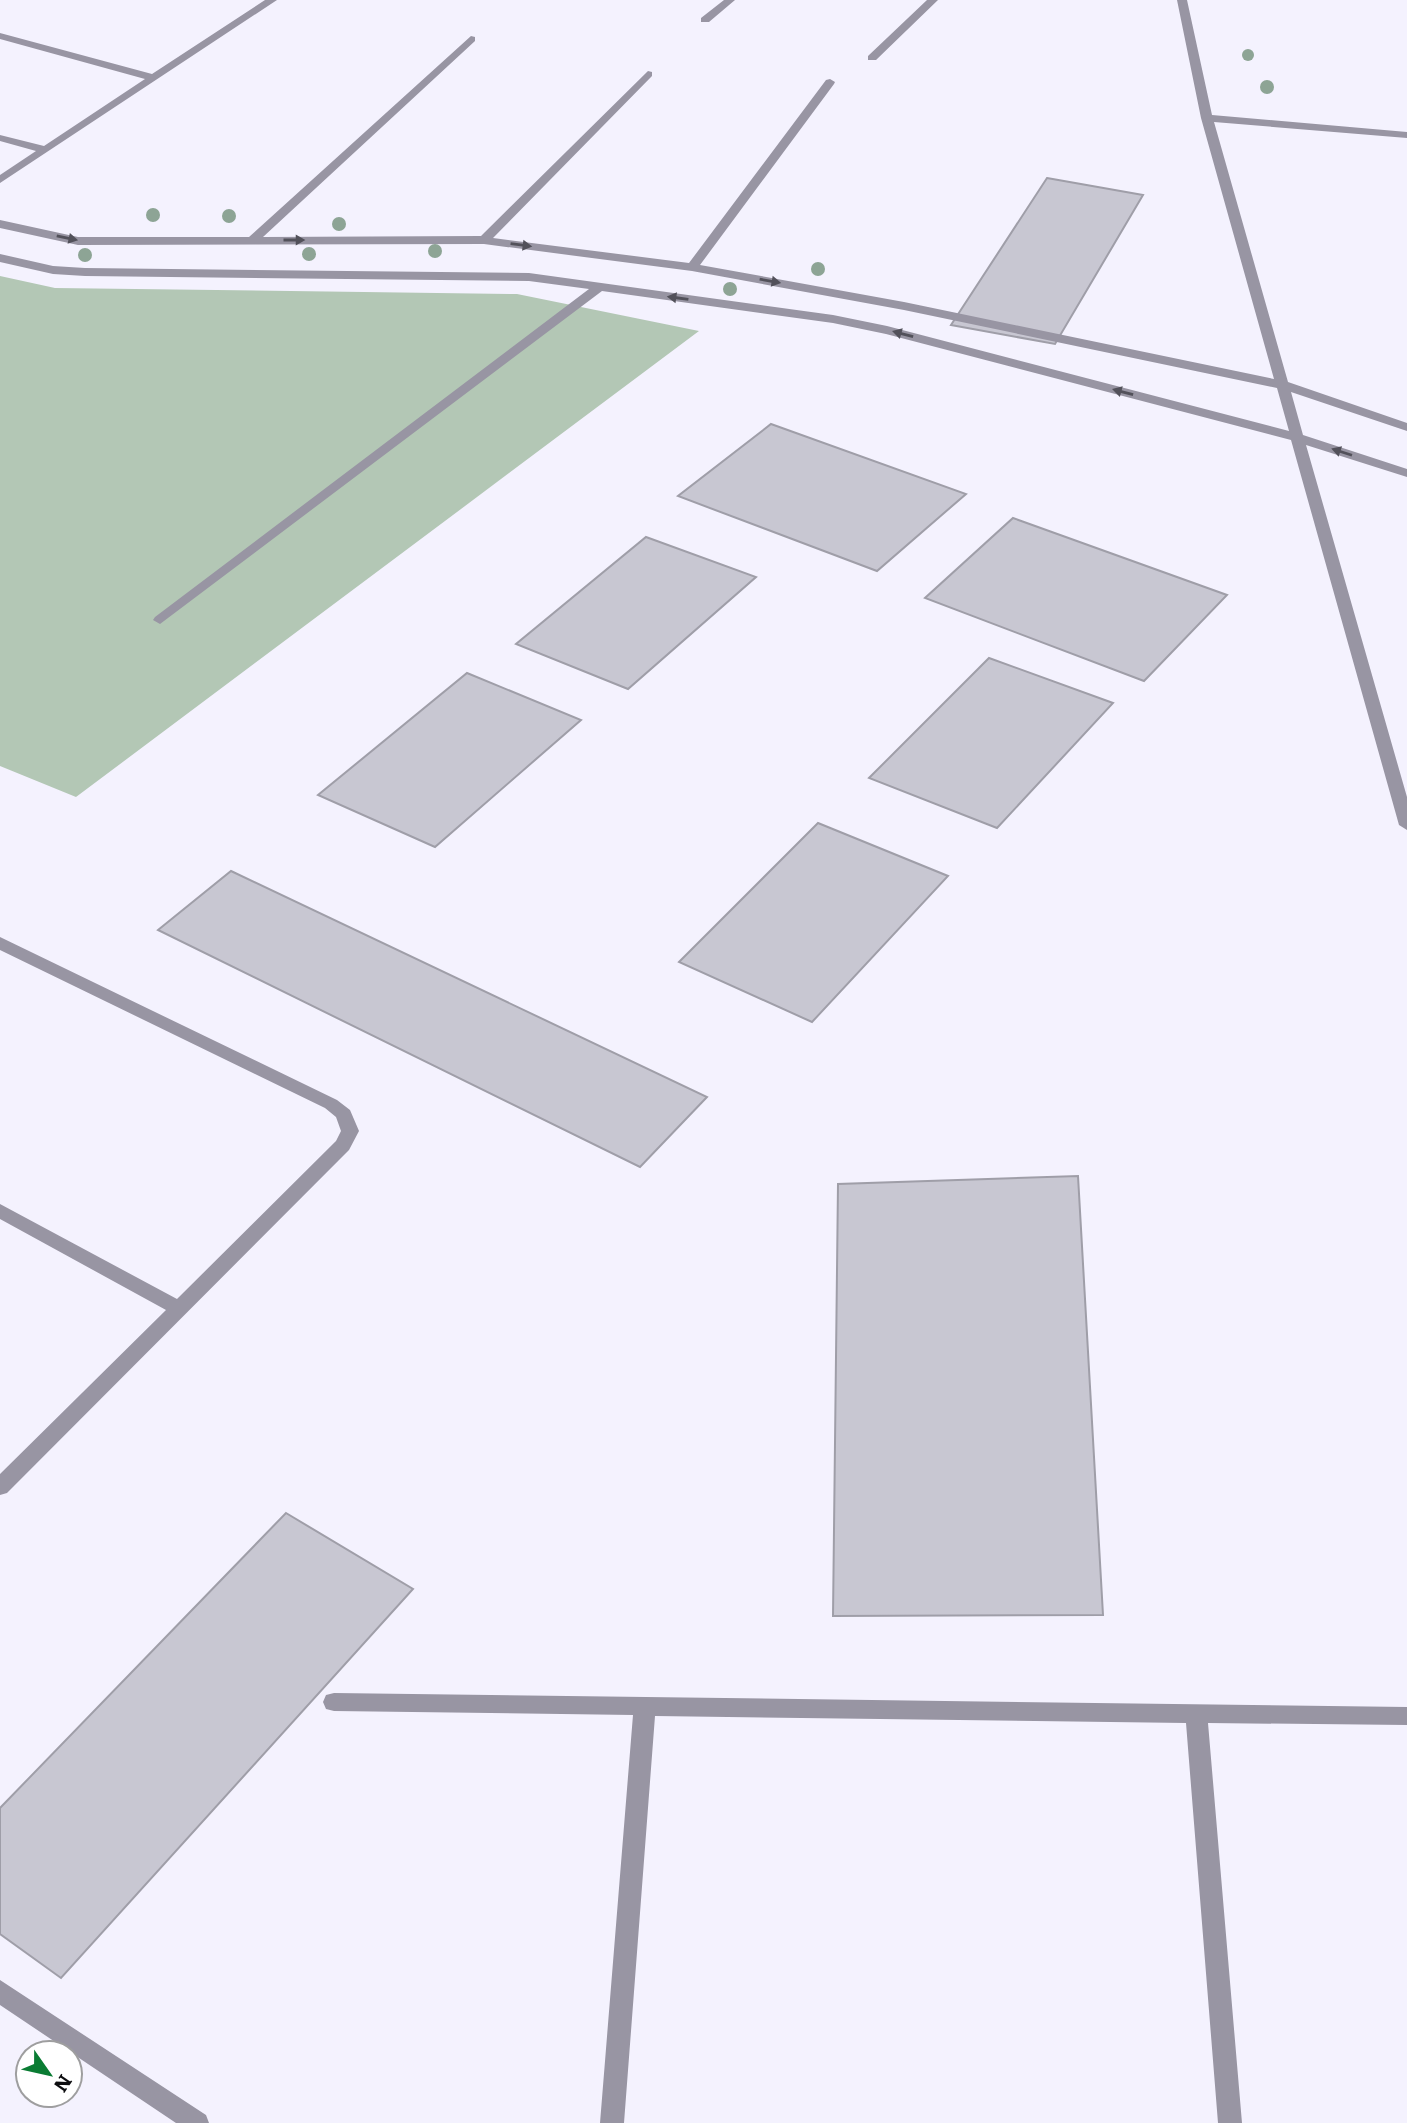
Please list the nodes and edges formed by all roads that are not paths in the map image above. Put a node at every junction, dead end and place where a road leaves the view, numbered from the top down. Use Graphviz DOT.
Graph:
graph roads {
  1 [pos="272,0"];
  2 [pos="730,0"];
  3 [pos="933,0"];
  4 [pos="1181,0"];
  5 [pos="705,20"];
  6 [pos="0,36"];
  7 [pos="471,39"];
  8 [pos="872,58"];
  9 [pos="648,74"];
  10 [pos="154,78"];
  11 [pos="830,82"];
  12 [pos="1207,118"];
  13 [pos="1407,135"];
  14 [pos="0,138"];
  15 [pos="46,150"];
  16 [pos="0,180"];
  17 [pos="0,224"];
  18 [pos="252,240"];
  19 [pos="484,240"];
  20 [pos="0,258"];
  21 [pos="692,267"];
  22 [pos="599,287"];
  23 [pos="1283,384"];
  24 [pos="1407,427"];
  25 [pos="1299,439"];
  26 [pos="1407,473"];
  27 [pos="160,620"];
  28 [pos="1407,824"];
  29 [pos="0,943"];
  30 [pos="0,1211"];
  31 [pos="180,1309"];
  32 [pos="0,1488"];
  33 [pos="334,1702"];
  34 [pos="645,1706"];
  35 [pos="1196,1714"];
  36 [pos="1407,1716"];
  37 [pos="0,1991"];
  38 [pos="197,2123"];
  39 [pos="612,2123"];
  40 [pos="1230,2123"];
  1 -- 10 [label="street"];
  2 -- 5 [label="street"];
  3 -- 8 [label="street"];
  4 -- 12 [label="street"];
  6 -- 10 [label="street"];
  7 -- 18 [label="street"];
  9 -- 19 [label="street"];
  10 -- 15 [label="street"];
  11 -- 21 [label="street"];
  12 -- 13 [label="street"];
  12 -- 23 [label="street"];
  14 -- 15 [label="street"];
  15 -- 16 [label="street"];
  17 -- 18 [label="street, one-way"];
  18 -- 19 [label="street, one-way"];
  19 -- 21 [label="street, one-way"];
  20 -- 22 [label="street"];
  21 -- 23 [label="street, one-way"];
  25 -- 22 [label="street, one-way"];
  22 -- 27 [label="street"];
  23 -- 24 [label="street"];
  23 -- 25 [label="street"];
  26 -- 25 [label="street, one-way"];
  25 -- 28 [label="street"];
  29 -- 31 [label="street"];
  30 -- 31 [label="street"];
  31 -- 32 [label="street"];
  33 -- 34 [label="street"];
  34 -- 35 [label="street"];
  34 -- 39 [label="street"];
  35 -- 36 [label="street"];
  35 -- 40 [label="street"];
  37 -- 38 [label="street"];
}
